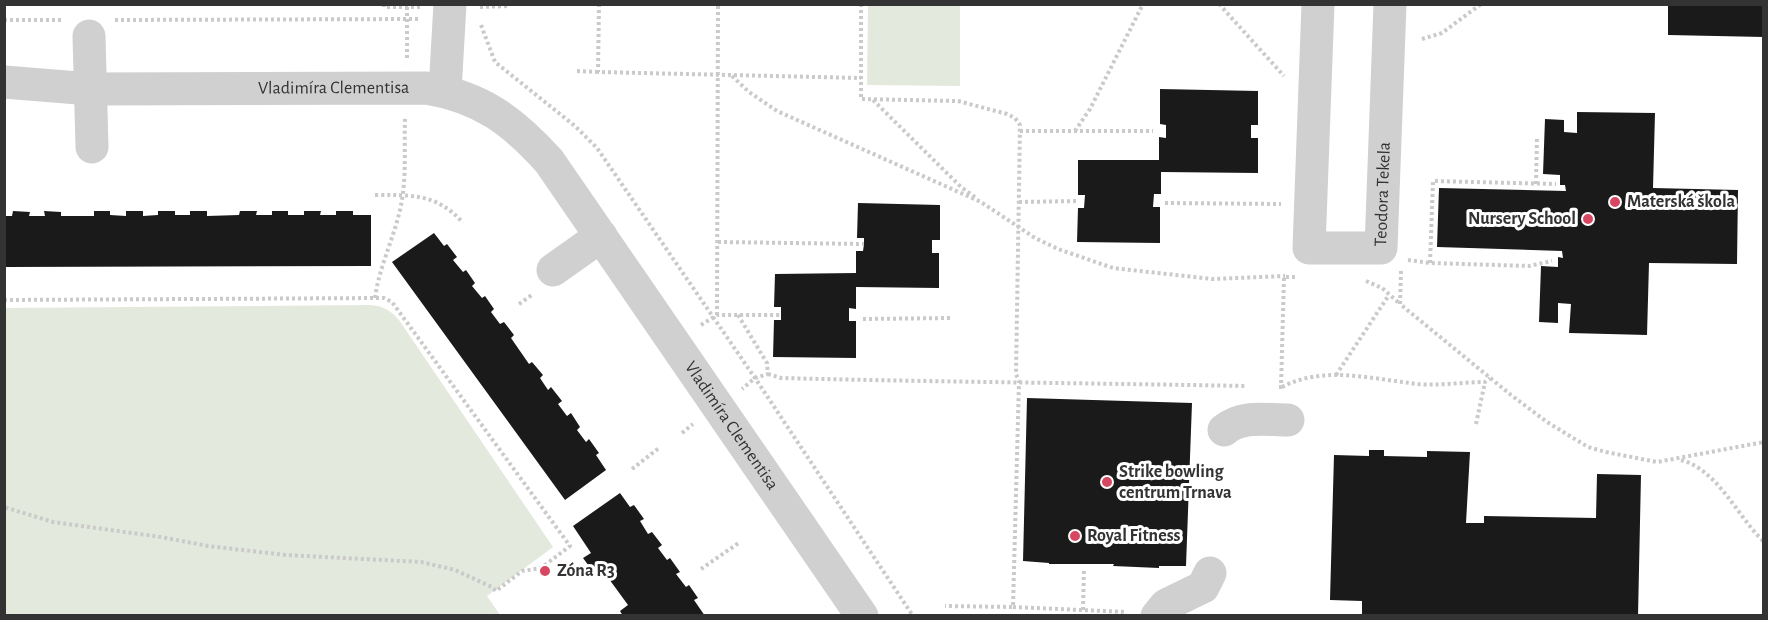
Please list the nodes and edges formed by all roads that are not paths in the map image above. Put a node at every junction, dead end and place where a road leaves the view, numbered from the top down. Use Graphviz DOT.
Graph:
graph roads {
  1 [pos="1318,4"];
  2 [pos="1390,4"];
  3 [pos="449,9"];
  4 [pos="88,25"];
  5 [pos="4,82"];
  6 [pos="91,89"];
  7 [pos="445,91"];
  8 [pos="92,147"];
  9 [pos="601,236"];
  10 [pos="553,270"];
  11 [pos="1288,420"];
  12 [pos="1224,430"];
  13 [pos="1210,573"];
  14 [pos="862,615"];
  15 [pos="1157,615"];
  1 -- 2 [label="street, Teodora Tekela"];
  3 -- 7 [label="street"];
  4 -- 6 [label="street"];
  5 -- 6 [label="street, Vladimíra Clementisa"];
  6 -- 7 [label="street, Vladimíra Clementisa"];
  6 -- 8 [label="street"];
  7 -- 9 [label="street, Vladimíra Clementisa"];
  9 -- 10 [label="street"];
  9 -- 14 [label="street, Vladimíra Clementisa"];
  11 -- 12 [label="street"];
  13 -- 15 [label="street"];
}
